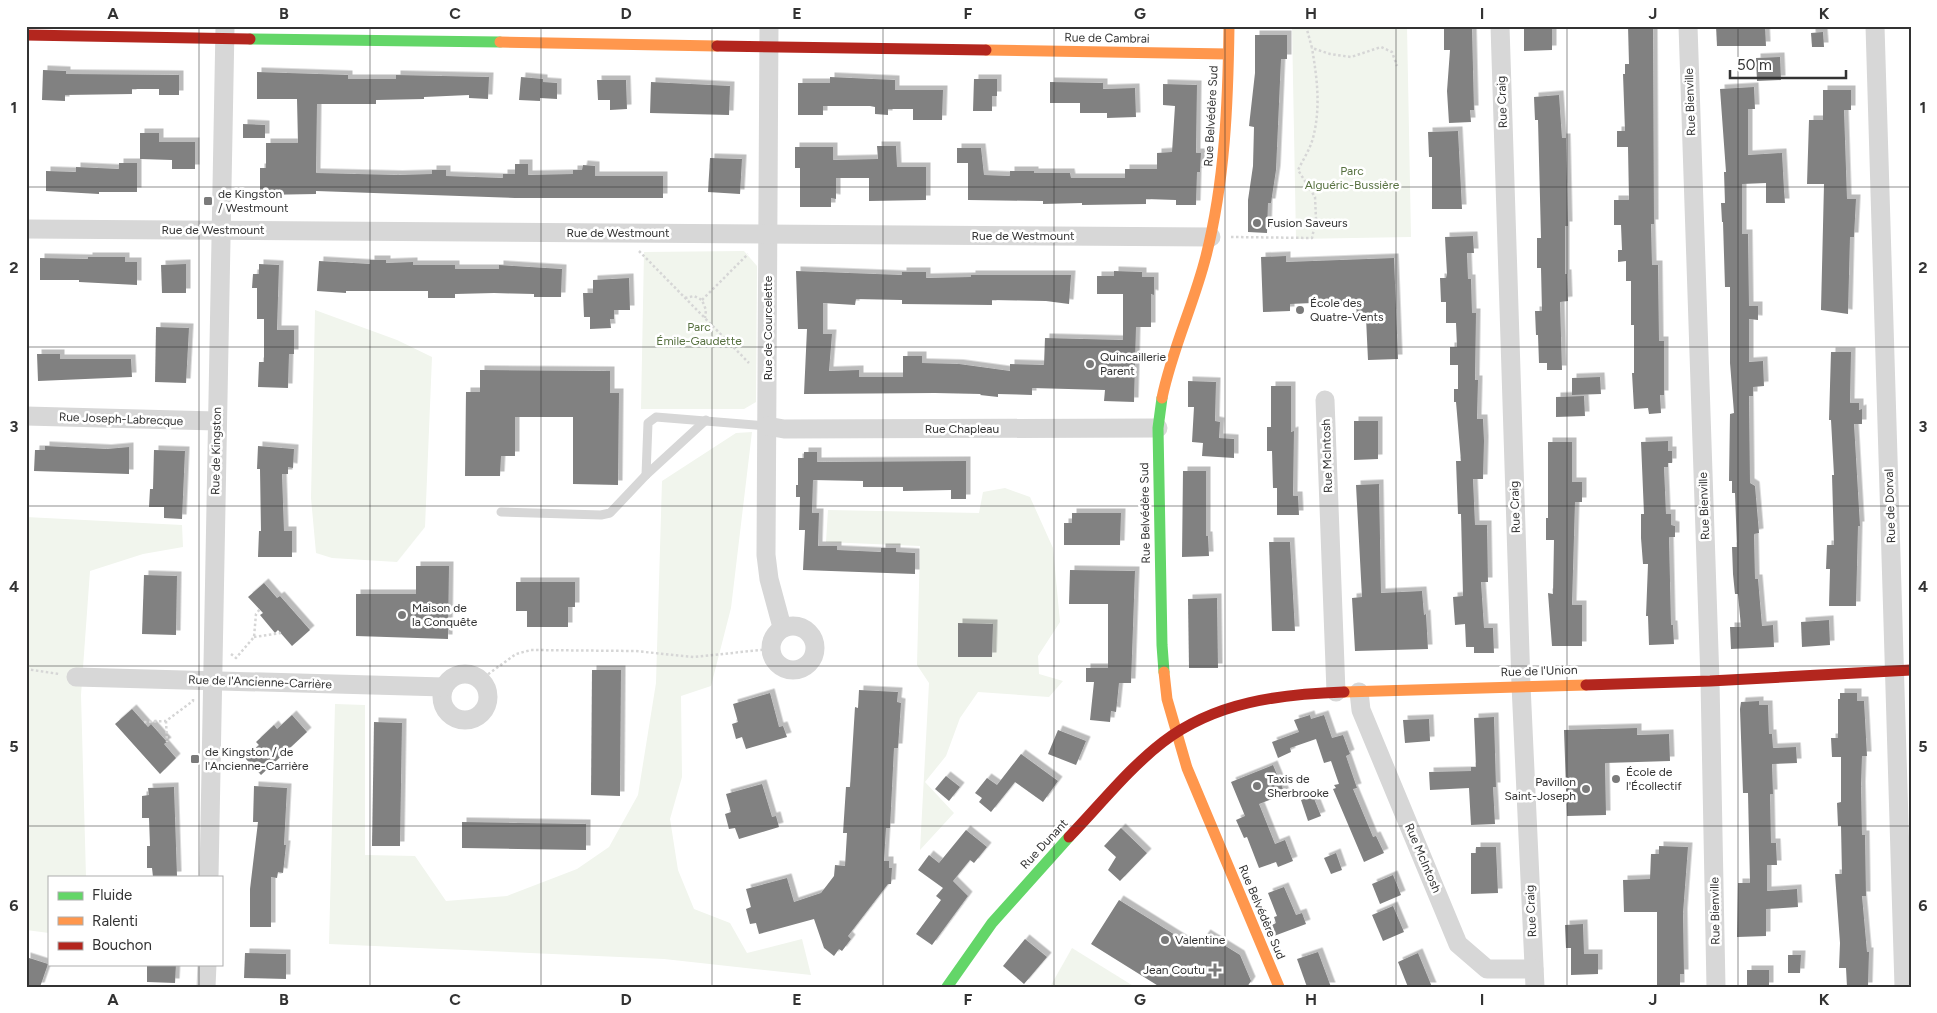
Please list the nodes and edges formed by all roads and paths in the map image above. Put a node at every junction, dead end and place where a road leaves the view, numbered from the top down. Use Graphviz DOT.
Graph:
graph roads {
  1 [pos="769,26"];
  2 [pos="1229,26"];
  3 [pos="1306,26"];
  4 [pos="1500,26"];
  5 [pos="1688,26"];
  6 [pos="1875,26"];
  7 [pos="224,32"];
  8 [pos="26,35"];
  9 [pos="769,46"];
  10 [pos="1312,48"];
  11 [pos="1228,54"];
  12 [pos="1397,66"];
  13 [pos="26,229"];
  14 [pos="220,230"];
  15 [pos="768,234"];
  16 [pos="1210,237"];
  17 [pos="639,251"];
  18 [pos="748,254"];
  19 [pos="685,298"];
  20 [pos="702,300"];
  21 [pos="705,318"];
  22 [pos="752,366"];
  23 [pos="1325,400"];
  24 [pos="26,416"];
  25 [pos="216,420"];
  26 [pos="706,420"];
  27 [pos="767,426"];
  28 [pos="1158,428"];
  29 [pos="646,475"];
  30 [pos="501,512"];
  31 [pos="782,628"];
  32 [pos="281,633"];
  33 [pos="254,637"];
  34 [pos="770,649"];
  35 [pos="26,669"];
  36 [pos="1903,671"];
  37 [pos="76,677"];
  38 [pos="214,680"];
  39 [pos="480,680"];
  40 [pos="1710,681"];
  41 [pos="1521,685"];
  42 [pos="444,687"];
  43 [pos="1336,692"];
  44 [pos="1359,692"];
  45 [pos="166,722"];
  46 [pos="1175,733"];
  47 [pos="167,742"];
  48 [pos="209,876"];
  49 [pos="207,966"];
  50 [pos="1534,978"];
  51 [pos="206,987"];
  52 [pos="947,987"];
  53 [pos="1279,987"];
  54 [pos="1716,987"];
  55 [pos="1904,987"];
  1 -- 9 [label="street, Rue de Courcelette"];
  2 -- 11 [label="street, Rue Belvédère Sud"];
  3 -- 10 [label="path"];
  4 -- 41 [label="street, Rue Craig"];
  5 -- 40 [label="street, Rue Bienville"];
  6 -- 36 [label="street, Rue de Dorval"];
  7 -- 8 [label="street, Rue de Cambrai"];
  7 -- 9 [label="street, Rue de Cambrai"];
  7 -- 14 [label="street, Rue de Kingston"];
  9 -- 11 [label="street, Rue de Cambrai"];
  9 -- 15 [label="street, Rue de Courcelette"];
  10 -- 12 [label="path"];
  10 -- 16 [label="path"];
  11 -- 16 [label="street, Rue Belvédère Sud"];
  13 -- 14 [label="street, Rue de Westmount"];
  14 -- 15 [label="street, Rue de Westmount"];
  14 -- 25 [label="street, Rue de Kingston"];
  15 -- 16 [label="street, Rue de Westmount"];
  15 -- 27 [label="street, Rue de Courcelette"];
  16 -- 28 [label="street, Rue Belvédère Sud"];
  17 -- 19 [label="path"];
  18 -- 20 [label="path"];
  19 -- 20 [label="path"];
  19 -- 21 [label="path"];
  20 -- 21 [label="path"];
  21 -- 22 [label="path"];
  23 -- 43 [label="street, Rue McIntosh"];
  24 -- 25 [label="street, Rue Joseph-Labrecque"];
  25 -- 38 [label="street, Rue de Kingston"];
  26 -- 27 [label="lane"];
  26 -- 29 [label="lane"];
  26 -- 29 [label="lane"];
  27 -- 28 [label="street, Rue Chapleau"];
  27 -- 31 [label="street, Rue de Courcelette"];
  28 -- 46 [label="street, Rue Belvédère Sud"];
  29 -- 30 [label="lane"];
  31 -- 34 [label="street"];
  31 -- 34 [label="street"];
  32 -- 33 [label="path"];
  34 -- 39 [label="path"];
  35 -- 37 [label="path"];
  36 -- 40 [label="street, Rue de l'Union"];
  36 -- 55 [label="street, Rue de Dorval"];
  37 -- 38 [label="street, Rue de l'Ancienne-Carrière"];
  38 -- 42 [label="street, Rue de l'Ancienne-Carrière"];
  38 -- 48 [label="street, Rue de Kingston"];
  39 -- 42 [label="street"];
  39 -- 42 [label="street"];
  40 -- 41 [label="street, Rue de l'Union"];
  40 -- 54 [label="street, Rue Bienville"];
  41 -- 44 [label="street, Rue de l'Union"];
  41 -- 50 [label="street, Rue Craig"];
  43 -- 44 [label="street, Rue de l'Union"];
  43 -- 46 [label="street, Rue de l'Union"];
  44 -- 50 [label="street, Rue McIntosh"];
  45 -- 47 [label="path"];
  46 -- 52 [label="street, Rue Dunant"];
  46 -- 53 [label="street, Rue Belvédère Sud"];
  49 -- 51 [label="street"];
}
